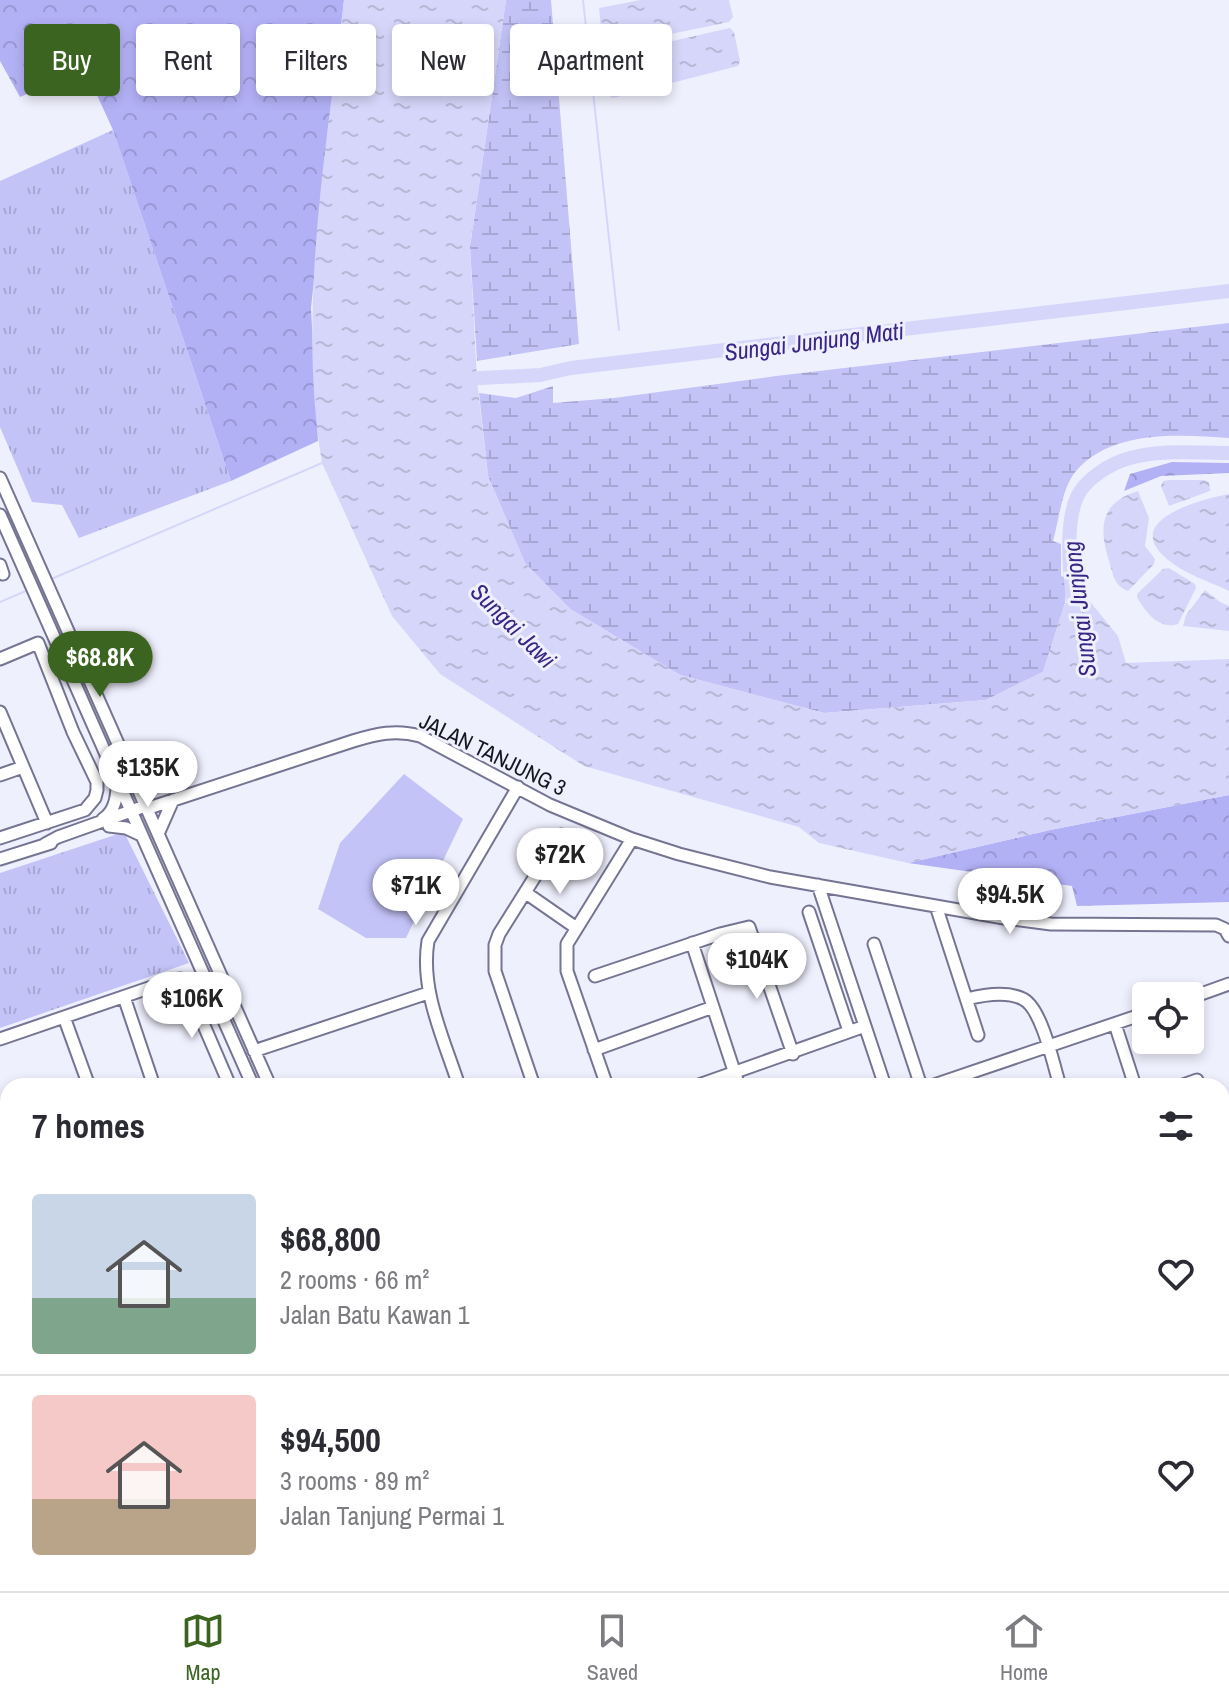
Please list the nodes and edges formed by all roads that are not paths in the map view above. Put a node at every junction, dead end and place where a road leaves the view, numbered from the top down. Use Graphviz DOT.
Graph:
graph roads {
  1 [pos="0,478"];
  2 [pos="0,515"];
  3 [pos="0,659"];
  4 [pos="0,712"];
  5 [pos="23,767"];
  6 [pos="0,775"];
  7 [pos="117,781"];
  8 [pos="518,787"];
  9 [pos="139,793"];
  10 [pos="170,801"];
  11 [pos="148,808"];
  12 [pos="132,814"];
  13 [pos="47,823"];
  14 [pos="104,824"];
  15 [pos="158,834"];
  16 [pos="561,835"];
  17 [pos="142,836"];
  18 [pos="0,838"];
  19 [pos="632,839"];
  20 [pos="0,859"];
  21 [pos="818,885"];
  22 [pos="526,893"];
  23 [pos="936,906"];
  24 [pos="809,912"];
  25 [pos="575,927"];
  26 [pos="1229,936"];
  27 [pos="692,943"];
  28 [pos="874,944"];
  29 [pos="595,976"];
  30 [pos="1229,984"];
  31 [pos="428,993"];
  32 [pos="1204,993"];
  33 [pos="124,997"];
  34 [pos="967,999"];
  35 [pos="713,1007"];
  36 [pos="64,1017"];
  37 [pos="1132,1018"];
  38 [pos="1115,1024"];
  39 [pos="865,1026"];
  40 [pos="849,1031"];
  41 [pos="978,1035"];
  42 [pos="0,1039"];
  43 [pos="1048,1047"];
  44 [pos="594,1050"];
  45 [pos="254,1051"];
  46 [pos="793,1054"];
  47 [pos="86,1078"];
  48 [pos="151,1078"];
  49 [pos="227,1078"];
  50 [pos="249,1078"];
  51 [pos="266,1078"];
  52 [pos="456,1078"];
  53 [pos="531,1078"];
  54 [pos="604,1078"];
  55 [pos="736,1078"];
  56 [pos="741,1078"];
  57 [pos="882,1078"];
  58 [pos="918,1078"];
  59 [pos="955,1078"];
  60 [pos="1058,1078"];
  61 [pos="1132,1078"];
  1 -- 9 [label="street"];
  2 -- 7 [label="street"];
  3 -- 13 [label="street"];
  4 -- 5 [label="street"];
  5 -- 6 [label="street"];
  5 -- 13 [label="street"];
  7 -- 12 [label="street"];
  7 -- 14 [label="street"];
  8 -- 10 [label="street, JALAN TANJUNG 3"];
  8 -- 19 [label="street, JALAN TANJUNG 3"];
  8 -- 31 [label="street"];
  9 -- 10 [label="street"];
  9 -- 11 [label="street"];
  10 -- 11 [label="street, JALAN TANJUNG 3"];
  10 -- 15 [label="street"];
  11 -- 12 [label="street, JALAN TANJUNG 3"];
  11 -- 15 [label="street"];
  12 -- 14 [label="street, JALAN TANJUNG 3"];
  12 -- 17 [label="street"];
  13 -- 18 [label="street"];
  14 -- 17 [label="street"];
  14 -- 20 [label="street, JALAN TANJUNG 3"];
  15 -- 45 [label="street"];
  16 -- 22 [label="street"];
  17 -- 50 [label="street"];
  19 -- 21 [label="street, JALAN TANJUNG 3"];
  19 -- 25 [label="street"];
  21 -- 23 [label="street, JALAN TANJUNG 3"];
  21 -- 39 [label="street"];
  22 -- 25 [label="street"];
  22 -- 53 [label="street"];
  23 -- 26 [label="street, JALAN TANJUNG 3"];
  23 -- 34 [label="street"];
  24 -- 40 [label="street"];
  25 -- 44 [label="street"];
  27 -- 29 [label="street"];
  27 -- 35 [label="street"];
  27 -- 46 [label="street"];
  28 -- 58 [label="street"];
  30 -- 32 [label="street"];
  31 -- 45 [label="street"];
  31 -- 52 [label="street"];
  33 -- 36 [label="street"];
  33 -- 48 [label="street"];
  33 -- 49 [label="street"];
  34 -- 41 [label="street"];
  34 -- 43 [label="street"];
  35 -- 44 [label="street"];
  35 -- 55 [label="street"];
  36 -- 42 [label="street"];
  36 -- 47 [label="street"];
  37 -- 38 [label="street"];
  38 -- 43 [label="street"];
  38 -- 61 [label="street"];
  39 -- 40 [label="street"];
  39 -- 57 [label="street"];
  40 -- 46 [label="street"];
  43 -- 59 [label="street"];
  43 -- 60 [label="street"];
  44 -- 54 [label="street"];
  45 -- 51 [label="street"];
  46 -- 56 [label="street"];
}
